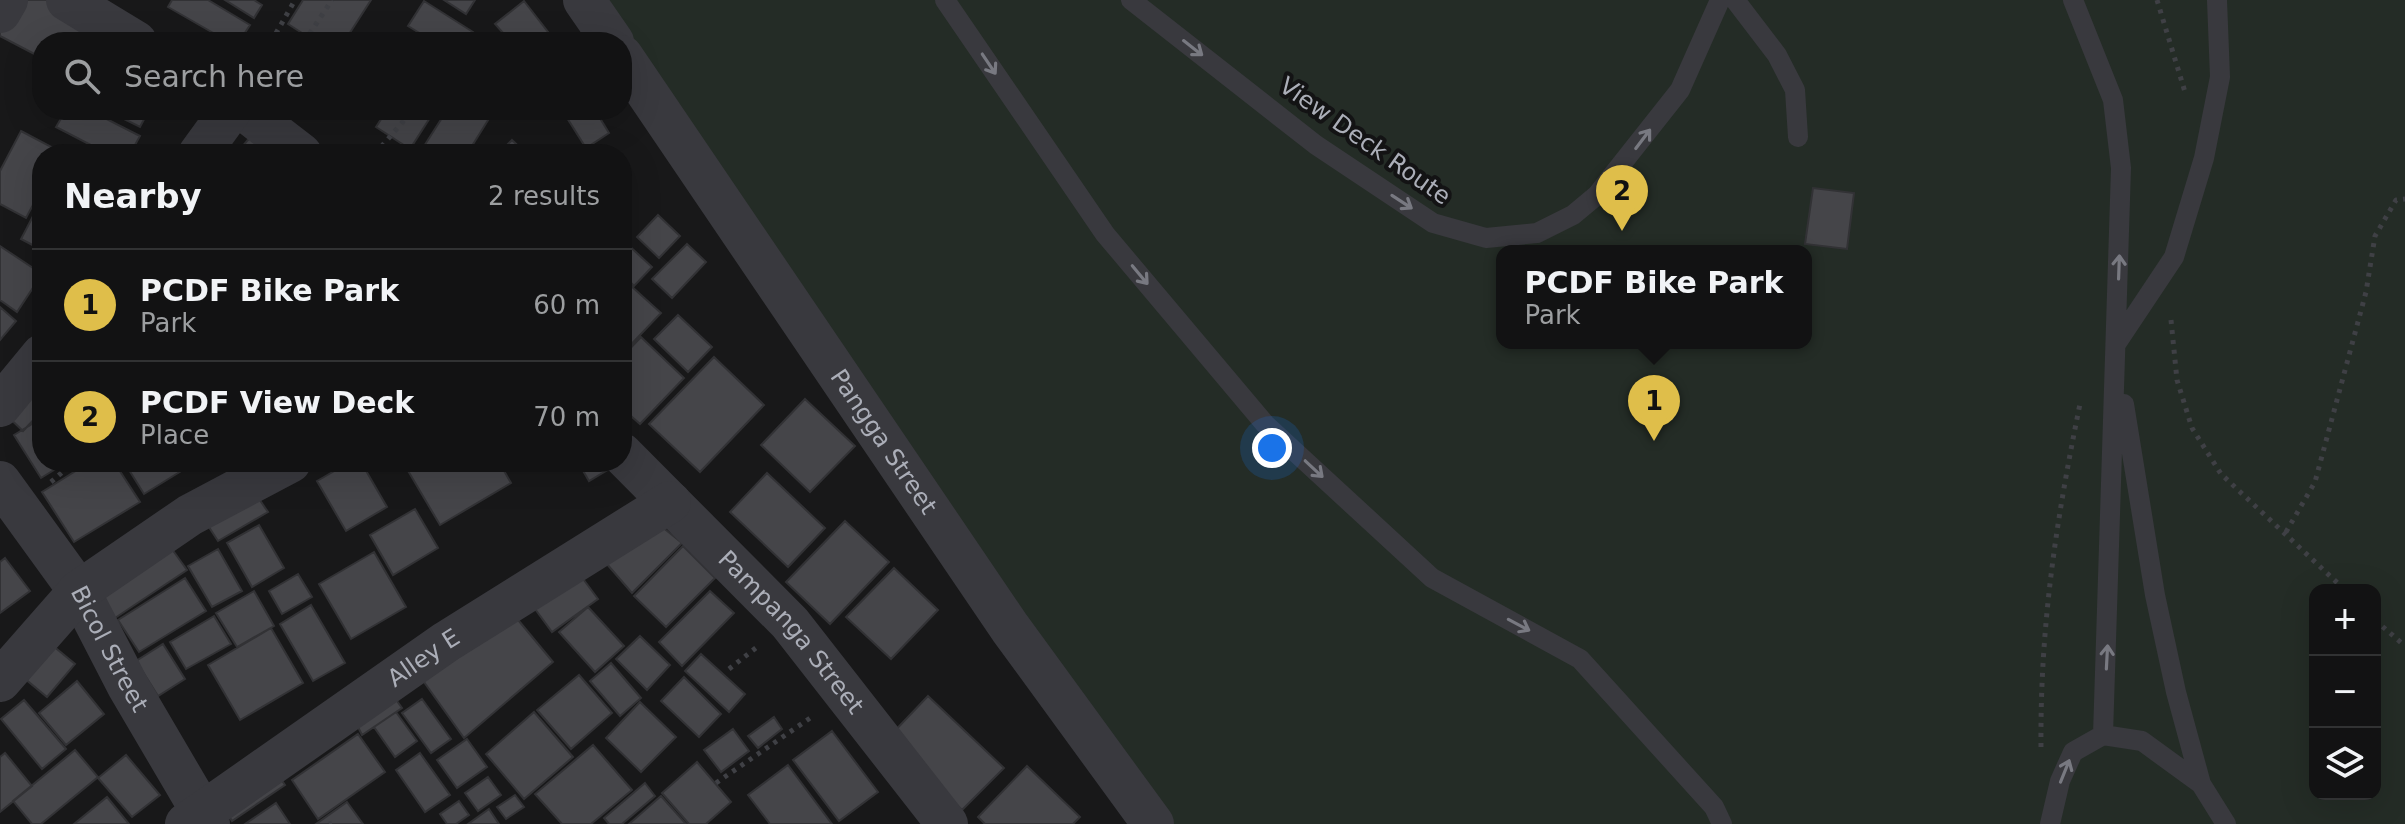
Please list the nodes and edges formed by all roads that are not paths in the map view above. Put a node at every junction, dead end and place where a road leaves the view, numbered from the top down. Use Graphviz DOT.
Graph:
graph roads {
  1 [pos="7,0"];
  2 [pos="67,0"];
  3 [pos="584,0"];
  4 [pos="945,0"];
  5 [pos="1131,0"];
  6 [pos="1720,0"];
  7 [pos="1735,0"];
  8 [pos="2073,0"];
  9 [pos="2217,0"];
  10 [pos="0,12"];
  11 [pos="120,32"];
  12 [pos="606,32"];
  13 [pos="632,71"];
  14 [pos="224,120"];
  15 [pos="257,120"];
  16 [pos="1798,137"];
  17 [pos="206,144"];
  18 [pos="288,144"];
  19 [pos="2115,345"];
  20 [pos="32,367"];
  21 [pos="0,406"];
  22 [pos="632,464"];
  23 [pos="271,472"];
  24 [pos="0,482"];
  25 [pos="670,502"];
  26 [pos="79,591"];
  27 [pos="0,681"];
  28 [pos="2103,735"];
  29 [pos="2201,784"];
  30 [pos="199,820"];
  31 [pos="947,824"];
  32 [pos="1153,824"];
  33 [pos="1722,824"];
  34 [pos="2050,824"];
  35 [pos="2226,824"];
  1 -- 10 [label="street"];
  2 -- 11 [label="street"];
  3 -- 12 [label="street"];
  4 -- 33 [label="lane, one-way"];
  5 -- 6 [label="lane, View Deck Route, one-way"];
  7 -- 16 [label="lane"];
  19 -- 8 [label="lane, one-way"];
  9 -- 19 [label="lane"];
  13 -- 32 [label="street, Pangga Street"];
  14 -- 17 [label="street"];
  15 -- 18 [label="street"];
  28 -- 19 [label="lane, one-way"];
  19 -- 29 [label="lane"];
  20 -- 21 [label="street"];
  22 -- 25 [label="street, Pampanga Street"];
  23 -- 26 [label="street"];
  24 -- 26 [label="street, Bicol Street"];
  25 -- 30 [label="street, Alley E"];
  25 -- 31 [label="street, Pampanga Street"];
  26 -- 27 [label="street"];
  26 -- 30 [label="street, Bicol Street"];
  28 -- 29 [label="lane"];
  34 -- 28 [label="lane, one-way"];
  29 -- 35 [label="lane"];
}
